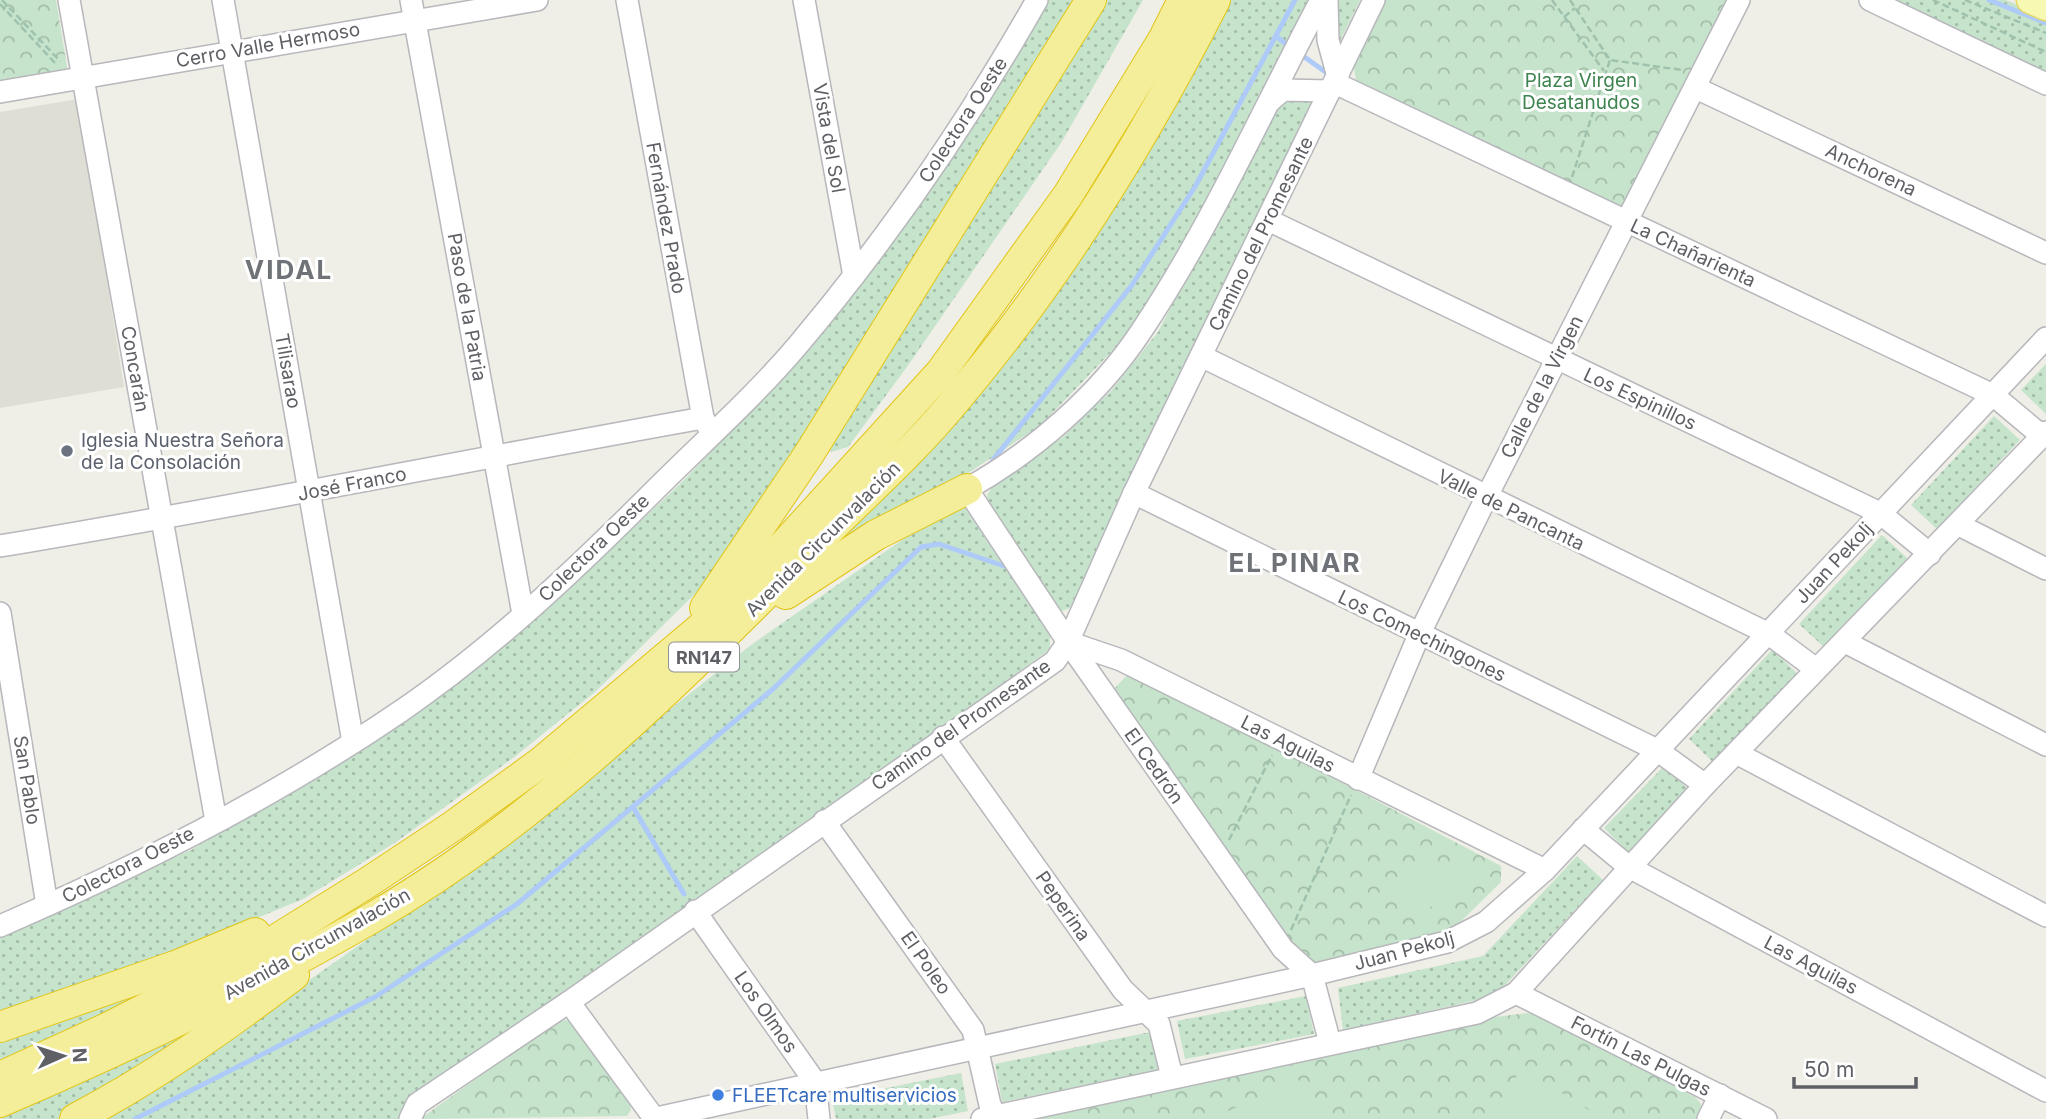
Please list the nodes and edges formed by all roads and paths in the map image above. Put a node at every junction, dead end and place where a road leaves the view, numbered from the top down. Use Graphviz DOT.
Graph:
graph roads {
  1 [pos="69,0"];
  2 [pos="223,0"];
  3 [pos="537,0"];
  4 [pos="627,0"];
  5 [pos="804,0"];
  6 [pos="1037,0"];
  7 [pos="1091,0"];
  8 [pos="1183,0"];
  9 [pos="1215,0"];
  10 [pos="1321,0"];
  11 [pos="1327,0"];
  12 [pos="1374,0"];
  13 [pos="1552,0"];
  14 [pos="1570,0"];
  15 [pos="1739,0"];
  16 [pos="1870,0"];
  17 [pos="1933,0"];
  18 [pos="1965,0"];
  19 [pos="2031,0"];
  20 [pos="1,2"];
  21 [pos="2046,6"];
  22 [pos="1575,8"];
  23 [pos="412,9"];
  24 [pos="1564,17"];
  25 [pos="2046,33"];
  26 [pos="232,51"];
  27 [pos="2046,52"];
  28 [pos="1610,60"];
  29 [pos="1605,73"];
  30 [pos="77,78"];
  31 [pos="1700,81"];
  32 [pos="1334,84"];
  33 [pos="2046,84"];
  34 [pos="0,92"];
  35 [pos="1265,106"];
  36 [pos="1571,182"];
  37 [pos="1268,220"];
  38 [pos="1627,222"];
  39 [pos="2046,253"];
  40 [pos="854,276"];
  41 [pos="2046,338"];
  42 [pos="1201,356"];
  43 [pos="1555,359"];
  44 [pos="1993,395"];
  45 [pos="707,425"];
  46 [pos="2044,434"];
  47 [pos="495,455"];
  48 [pos="967,489"];
  49 [pos="310,493"];
  50 [pos="1134,493"];
  51 [pos="1486,498"];
  52 [pos="1880,513"];
  53 [pos="161,519"];
  54 [pos="1959,525"];
  55 [pos="0,547"];
  56 [pos="1930,554"];
  57 [pos="2046,569"];
  58 [pos="0,613"];
  59 [pos="523,614"];
  60 [pos="1769,634"];
  61 [pos="1419,635"];
  62 [pos="1068,642"];
  63 [pos="1845,642"];
  64 [pos="667,656"];
  65 [pos="1816,669"];
  66 [pos="675,685"];
  67 [pos="943,737"];
  68 [pos="1279,740"];
  69 [pos="353,742"];
  70 [pos="2046,745"];
  71 [pos="1657,750"];
  72 [pos="1736,753"];
  73 [pos="1358,779"];
  74 [pos="1705,785"];
  75 [pos="216,821"];
  76 [pos="824,821"];
  77 [pos="1583,829"];
  78 [pos="1219,860"];
  79 [pos="1629,867"];
  80 [pos="1545,870"];
  81 [pos="349,894"];
  82 [pos="47,905"];
  83 [pos="695,911"];
  84 [pos="2046,916"];
  85 [pos="370,919"];
  86 [pos="0,926"];
  87 [pos="1283,949"];
  88 [pos="1312,975"];
  89 [pos="1516,993"];
  90 [pos="569,1002"];
  91 [pos="1147,1009"];
  92 [pos="0,1027"];
  93 [pos="1330,1043"];
  94 [pos="979,1045"];
  95 [pos="0,1077"];
  96 [pos="1172,1077"];
  97 [pos="815,1082"];
  98 [pos="2046,1091"];
  99 [pos="1720,1096"];
  100 [pos="0,1102"];
  101 [pos="992,1118"];
  102 [pos="75,1119"];
  103 [pos="410,1119"];
  104 [pos="653,1119"];
  105 [pos="820,1119"];
  106 [pos="1708,1119"];
  107 [pos="1766,1119"];
  1 -- 30 [label="street, Concarán"];
  2 -- 26 [label="street, Tilisarao"];
  3 -- 23 [label="street, Cerro Valle Hermoso"];
  4 -- 45 [label="street, Fernández Prado"];
  5 -- 40 [label="street, Vista del Sol"];
  6 -- 40 [label="street, Colectora Oeste"];
  7 -- 64 [label="highway"];
  8 -- 64 [label="highway, Avenida Circunvalación / RN147"];
  9 -- 66 [label="highway, Avenida Circunvalación / RN147"];
  10 -- 35 [label="street"];
  11 -- 32 [label="street"];
  12 -- 32 [label="street, Camino del Promesante"];
  13 -- 24 [label="path"];
  14 -- 22 [label="path"];
  15 -- 31 [label="street, Calle de la Virgen"];
  16 -- 33 [label="street"];
  17 -- 27 [label="path"];
  18 -- 25 [label="path"];
  19 -- 21 [label="main road"];
  20 -- 30 [label="path"];
  22 -- 24 [label="path"];
  22 -- 28 [label="path"];
  23 -- 26 [label="street, Cerro Valle Hermoso"];
  23 -- 47 [label="street, Paso de la Patria"];
  24 -- 29 [label="path"];
  26 -- 30 [label="street, Cerro Valle Hermoso"];
  26 -- 49 [label="street, Tilisarao"];
  28 -- 29 [label="path"];
  28 -- 31 [label="path"];
  29 -- 36 [label="path"];
  30 -- 34 [label="street, Cerro Valle Hermoso"];
  30 -- 53 [label="street, Concarán"];
  31 -- 38 [label="street, Calle de la Virgen"];
  31 -- 39 [label="street, Anchorena"];
  32 -- 35 [label="street"];
  32 -- 37 [label="street, Camino del Promesante"];
  32 -- 38 [label="street, La Chañarienta"];
  35 -- 48 [label="street"];
  37 -- 42 [label="street, Camino del Promesante"];
  37 -- 43 [label="street, Los Espinillos"];
  38 -- 43 [label="street, Calle de la Virgen"];
  38 -- 44 [label="street, La Chañarienta"];
  40 -- 45 [label="street, Colectora Oeste"];
  41 -- 44 [label="street, Juan Pekolj"];
  42 -- 50 [label="street, Camino del Promesante"];
  42 -- 51 [label="street, Valle de Pancanta"];
  43 -- 51 [label="street, Calle de la Virgen"];
  43 -- 52 [label="street, Los Espinillos"];
  44 -- 46 [label="street, La Chañarienta"];
  44 -- 52 [label="street, Juan Pekolj"];
  45 -- 47 [label="street, José Franco"];
  45 -- 59 [label="street, Colectora Oeste"];
  46 -- 54 [label="street"];
  47 -- 49 [label="street, José Franco"];
  47 -- 59 [label="street, Paso de la Patria"];
  48 -- 62 [label="street, El Cedrón"];
  48 -- 66 [label="highway"];
  49 -- 53 [label="street, José Franco"];
  49 -- 69 [label="street, Tilisarao"];
  50 -- 61 [label="street, Los Comechingones"];
  50 -- 62 [label="street, Camino del Promesante"];
  51 -- 60 [label="street, Valle de Pancanta"];
  51 -- 61 [label="street, Calle de la Virgen"];
  52 -- 56 [label="street, Los Espinillos"];
  52 -- 60 [label="street, Juan Pekolj"];
  53 -- 55 [label="street, José Franco"];
  53 -- 75 [label="street, Concarán"];
  54 -- 56 [label="street"];
  54 -- 57 [label="street"];
  56 -- 63 [label="street"];
  58 -- 82 [label="street, San Pablo"];
  59 -- 69 [label="street, Colectora Oeste"];
  60 -- 65 [label="street, Valle de Pancanta"];
  60 -- 71 [label="street, Juan Pekolj"];
  61 -- 71 [label="street, Los Comechingones"];
  61 -- 73 [label="street, Calle de la Virgen"];
  62 -- 67 [label="street, Camino del Promesante"];
  62 -- 68 [label="street, Las Aguilas"];
  62 -- 78 [label="street, El Cedrón"];
  63 -- 65 [label="street"];
  63 -- 70 [label="street"];
  64 -- 81 [label="highway, Avenida Circunvalación / RN147"];
  65 -- 72 [label="street"];
  66 -- 85 [label="highway, Avenida Circunvalación / RN147"];
  67 -- 76 [label="street, Camino del Promesante"];
  67 -- 91 [label="street, Peperina"];
  68 -- 73 [label="street, Las Aguilas"];
  68 -- 78 [label="path"];
  69 -- 75 [label="street, Colectora Oeste"];
  71 -- 74 [label="street, Los Comechingones"];
  71 -- 77 [label="street, Juan Pekolj"];
  72 -- 74 [label="street"];
  72 -- 84 [label="street"];
  73 -- 80 [label="street, Las Aguilas"];
  73 -- 87 [label="path"];
  74 -- 79 [label="street"];
  75 -- 82 [label="street, Colectora Oeste"];
  76 -- 83 [label="street, Camino del Promesante"];
  76 -- 94 [label="street, El Poleo"];
  77 -- 79 [label="street, Las Aguilas"];
  77 -- 80 [label="street, Juan Pekolj"];
  78 -- 87 [label="street, El Cedrón"];
  79 -- 89 [label="street"];
  79 -- 98 [label="street, Las Aguilas"];
  80 -- 88 [label="street, Juan Pekolj"];
  81 -- 92 [label="highway"];
  81 -- 95 [label="highway, Avenida Circunvalación / RN147"];
  82 -- 86 [label="street, Colectora Oeste"];
  83 -- 90 [label="street, Camino del Promesante"];
  83 -- 97 [label="street, Los Olmos"];
  85 -- 100 [label="highway, Avenida Circunvalación / RN147"];
  85 -- 102 [label="highway"];
  87 -- 88 [label="street, El Cedrón"];
  88 -- 91 [label="street, Juan Pekolj"];
  88 -- 93 [label="street"];
  89 -- 93 [label="street"];
  89 -- 99 [label="street, Fortín Las Pulgas"];
  90 -- 103 [label="street, Camino del Promesante"];
  90 -- 104 [label="street"];
  91 -- 94 [label="street, Juan Pekolj"];
  91 -- 96 [label="street, Peperina"];
  93 -- 96 [label="street"];
  94 -- 97 [label="street, Juan Pekolj"];
  94 -- 101 [label="street, El Poleo"];
  96 -- 101 [label="street"];
  97 -- 104 [label="street, Juan Pekolj"];
  97 -- 105 [label="street, Los Olmos"];
  99 -- 106 [label="street"];
  99 -- 107 [label="street, Fortín Las Pulgas"];
}
